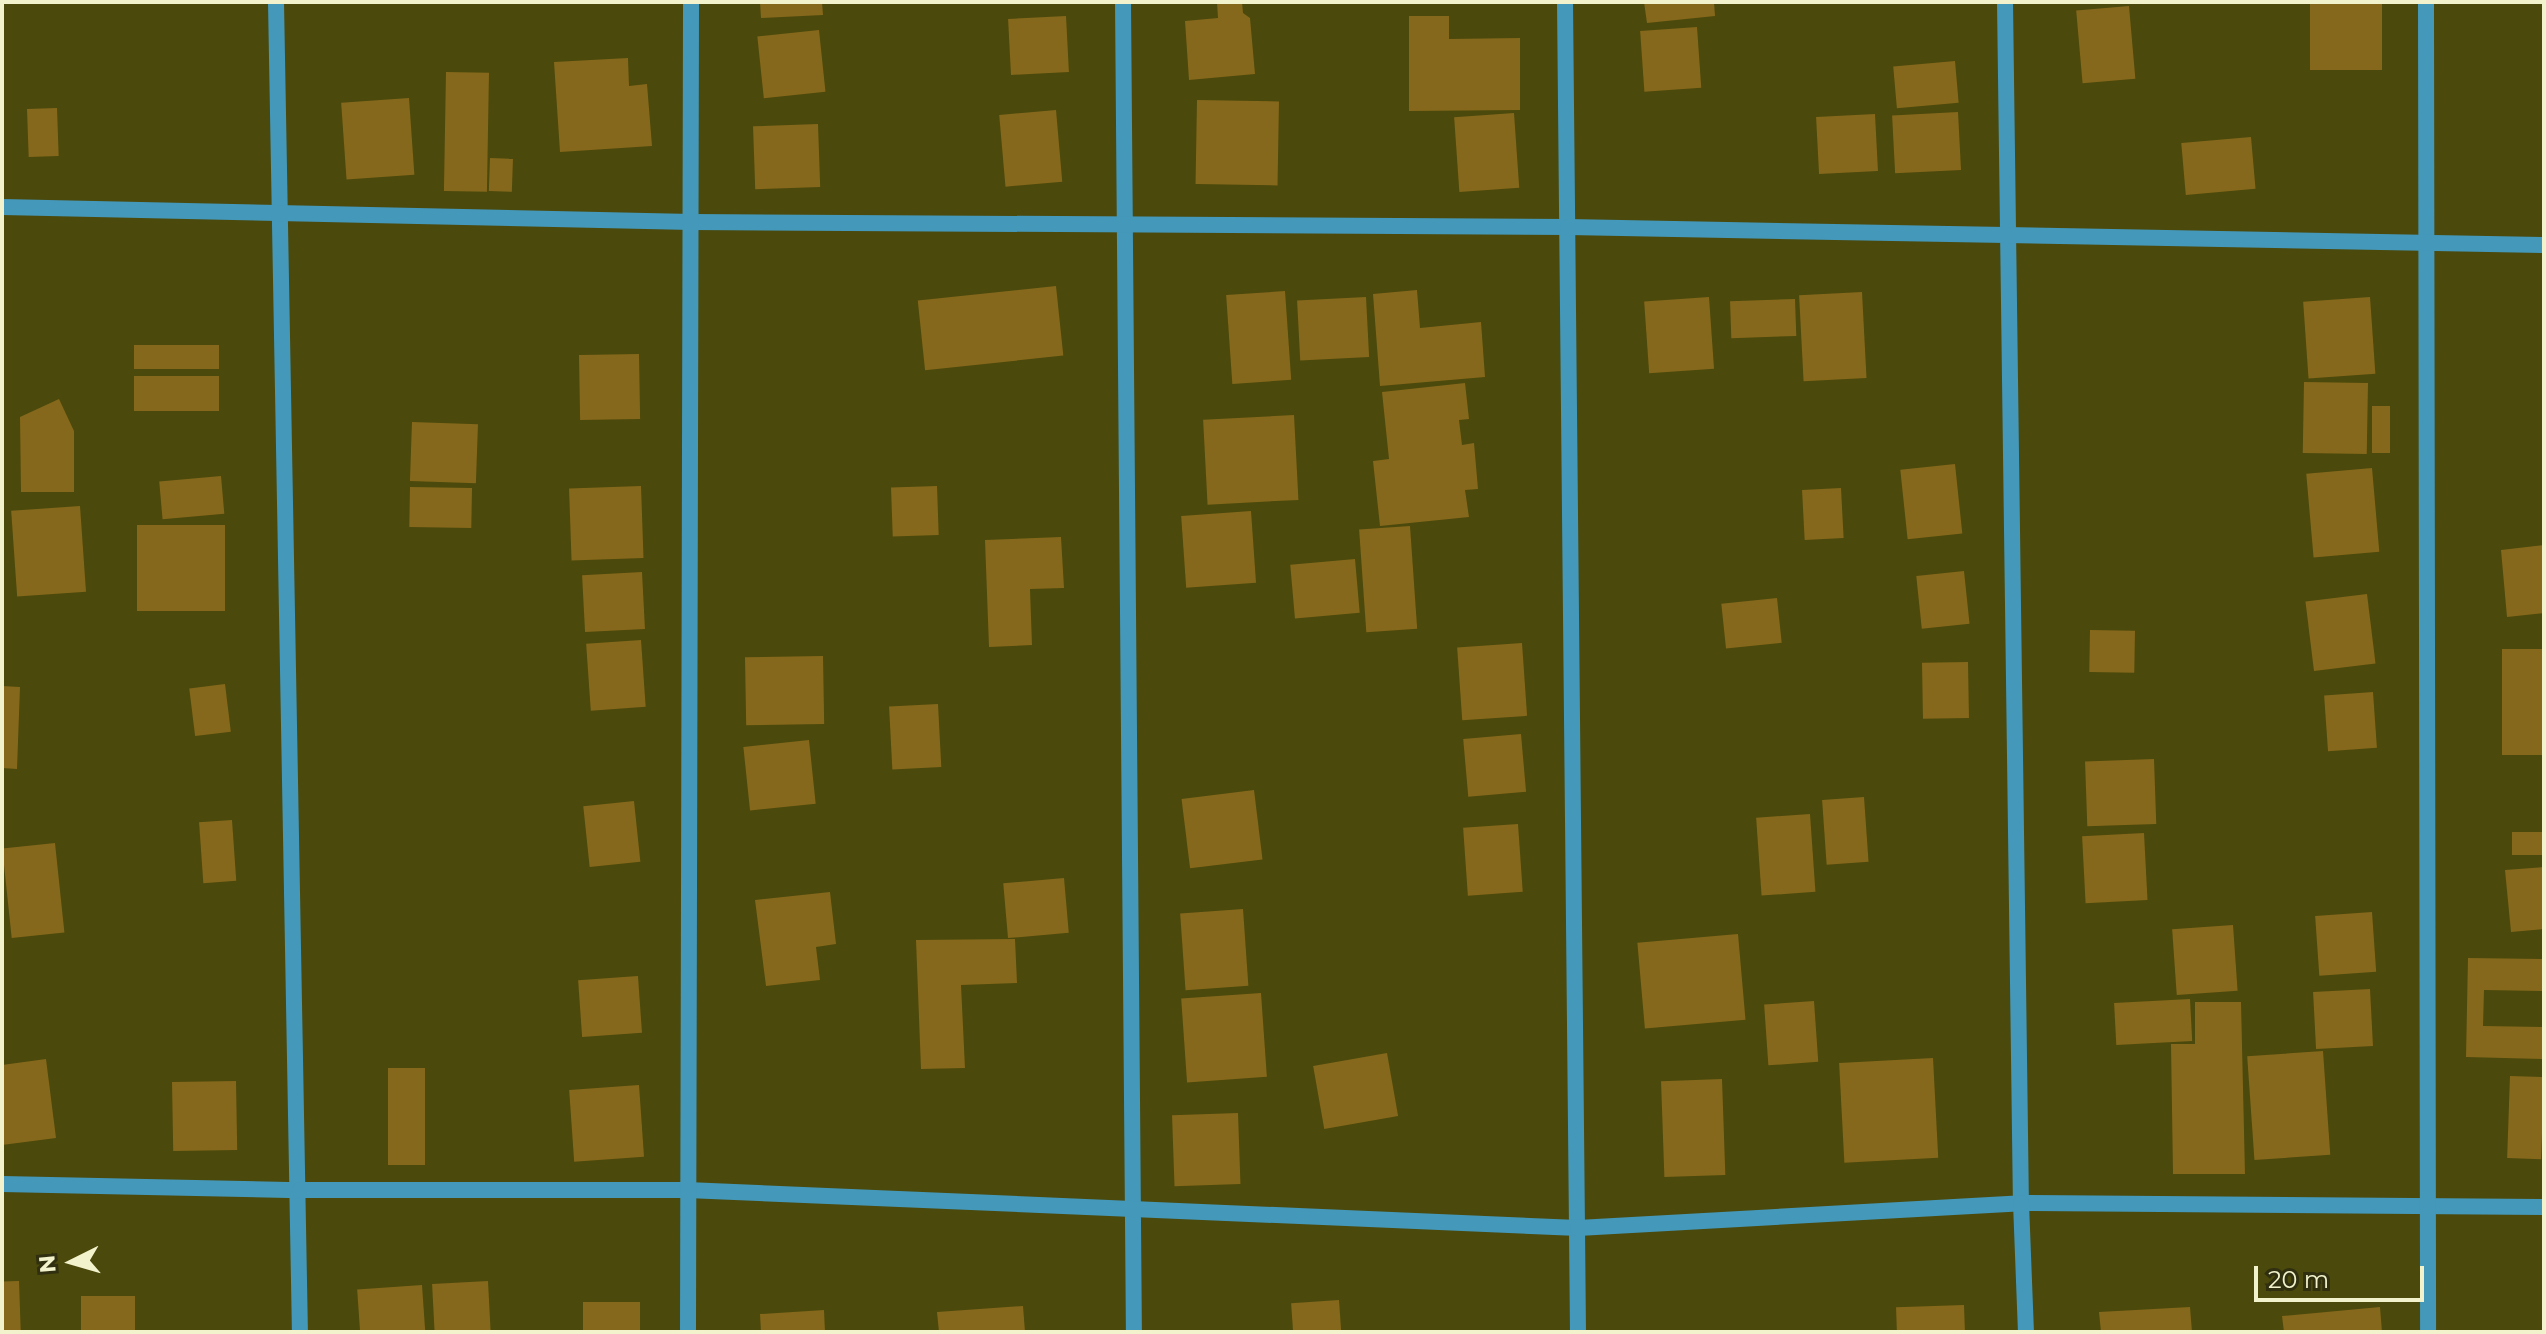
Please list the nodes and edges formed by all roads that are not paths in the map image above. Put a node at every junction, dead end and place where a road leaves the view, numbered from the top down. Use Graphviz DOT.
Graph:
graph roads {
  1 [pos="276,2"];
  2 [pos="691,2"];
  3 [pos="1123,2"];
  4 [pos="1565,2"];
  5 [pos="2005,2"];
  6 [pos="2426,2"];
  7 [pos="2,207"];
  8 [pos="282,213"];
  9 [pos="692,222"];
  10 [pos="1124,222"];
  11 [pos="1568,227"];
  12 [pos="2009,236"];
  13 [pos="2426,243"];
  14 [pos="2544,245"];
  15 [pos="2,1184"];
  16 [pos="300,1190"];
  17 [pos="687,1190"];
  18 [pos="2021,1203"];
  19 [pos="2427,1204"];
  20 [pos="2544,1207"];
  21 [pos="1134,1209"];
  22 [pos="1578,1228"];
  23 [pos="300,1332"];
  24 [pos="688,1332"];
  25 [pos="1134,1332"];
  26 [pos="1578,1332"];
  27 [pos="2026,1332"];
  28 [pos="2428,1332"];
  1 -- 8 [label="street"];
  2 -- 9 [label="street"];
  3 -- 10 [label="street"];
  4 -- 11 [label="street"];
  5 -- 12 [label="street"];
  6 -- 13 [label="street"];
  7 -- 8 [label="street"];
  8 -- 9 [label="street"];
  8 -- 16 [label="street"];
  9 -- 10 [label="street"];
  9 -- 17 [label="street"];
  10 -- 11 [label="street"];
  10 -- 21 [label="street"];
  11 -- 12 [label="street"];
  11 -- 22 [label="street"];
  12 -- 13 [label="street"];
  12 -- 18 [label="street"];
  13 -- 14 [label="street"];
  13 -- 19 [label="street"];
  15 -- 16 [label="street"];
  16 -- 17 [label="street"];
  16 -- 23 [label="street"];
  17 -- 21 [label="street"];
  17 -- 24 [label="street"];
  18 -- 19 [label="street"];
  18 -- 22 [label="street"];
  18 -- 27 [label="street"];
  19 -- 20 [label="street"];
  19 -- 28 [label="street"];
  21 -- 22 [label="street"];
  21 -- 25 [label="street"];
  22 -- 26 [label="street"];
}
